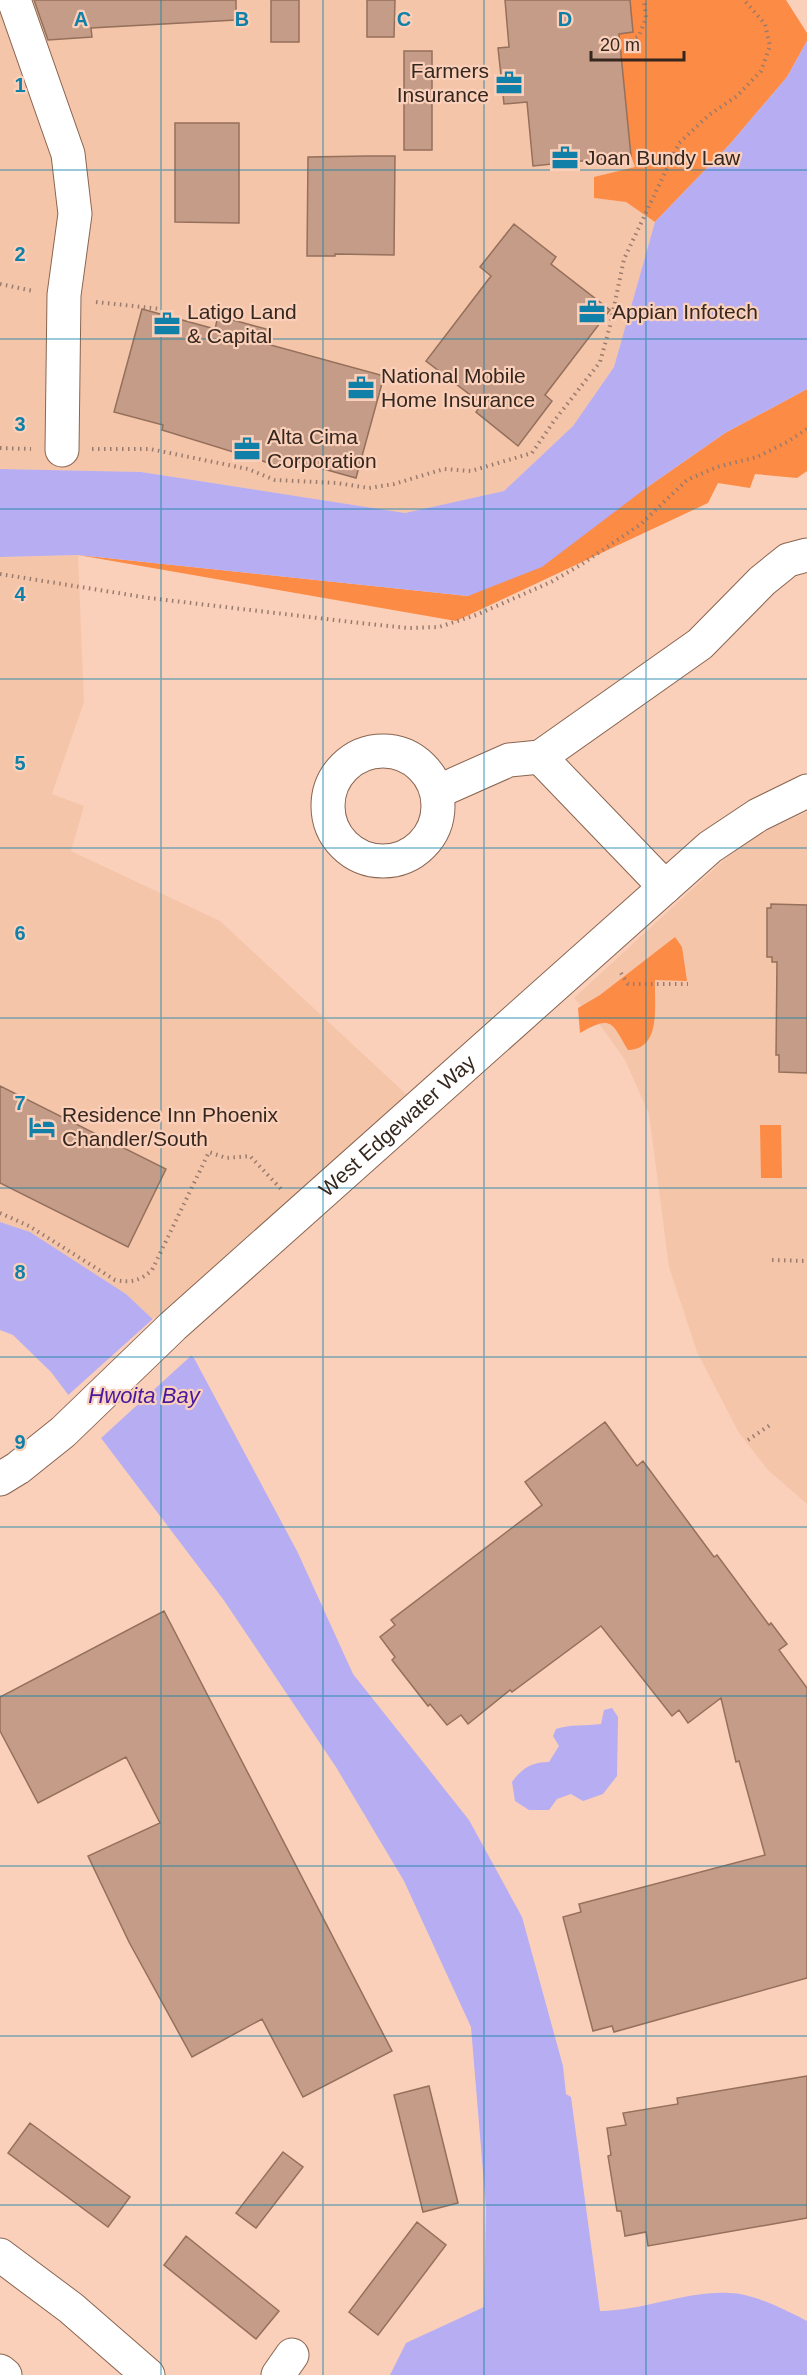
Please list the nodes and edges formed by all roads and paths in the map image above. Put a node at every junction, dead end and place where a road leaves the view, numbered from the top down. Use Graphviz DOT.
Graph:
graph roads {
  1 [pos="14,0"];
  2 [pos="644,0"];
  3 [pos="744,0"];
  4 [pos="625,43"];
  5 [pos="807,429"];
  6 [pos="0,448"];
  7 [pos="62,450"];
  8 [pos="807,555"];
  9 [pos="0,574"];
  10 [pos="540,757"];
  11 [pos="807,791"];
  12 [pos="437,792"];
  13 [pos="665,887"];
  14 [pos="621,973"];
  15 [pos="688,984"];
  16 [pos="283,1192"];
  17 [pos="0,1213"];
  18 [pos="772,1260"];
  19 [pos="807,1261"];
  20 [pos="770,1425"];
  21 [pos="748,1440"];
  22 [pos="0,1479"];
  23 [pos="0,2255"];
  24 [pos="0,2371"];
  25 [pos="5,2375"];
  26 [pos="148,2375"];
  1 -- 7 [label="street"];
  2 -- 4 [label="path"];
  3 -- 7 [label="path"];
  5 -- 9 [label="path"];
  6 -- 7 [label="path"];
  8 -- 10 [label="street"];
  10 -- 12 [label="street"];
  10 -- 13 [label="street"];
  11 -- 13 [label="street, West Edgewater Way"];
  13 -- 22 [label="street, West Edgewater Way"];
  14 -- 15 [label="path"];
  16 -- 17 [label="path"];
  18 -- 19 [label="path"];
  20 -- 21 [label="path"];
  23 -- 26 [label="street"];
  24 -- 25 [label="street"];
}
